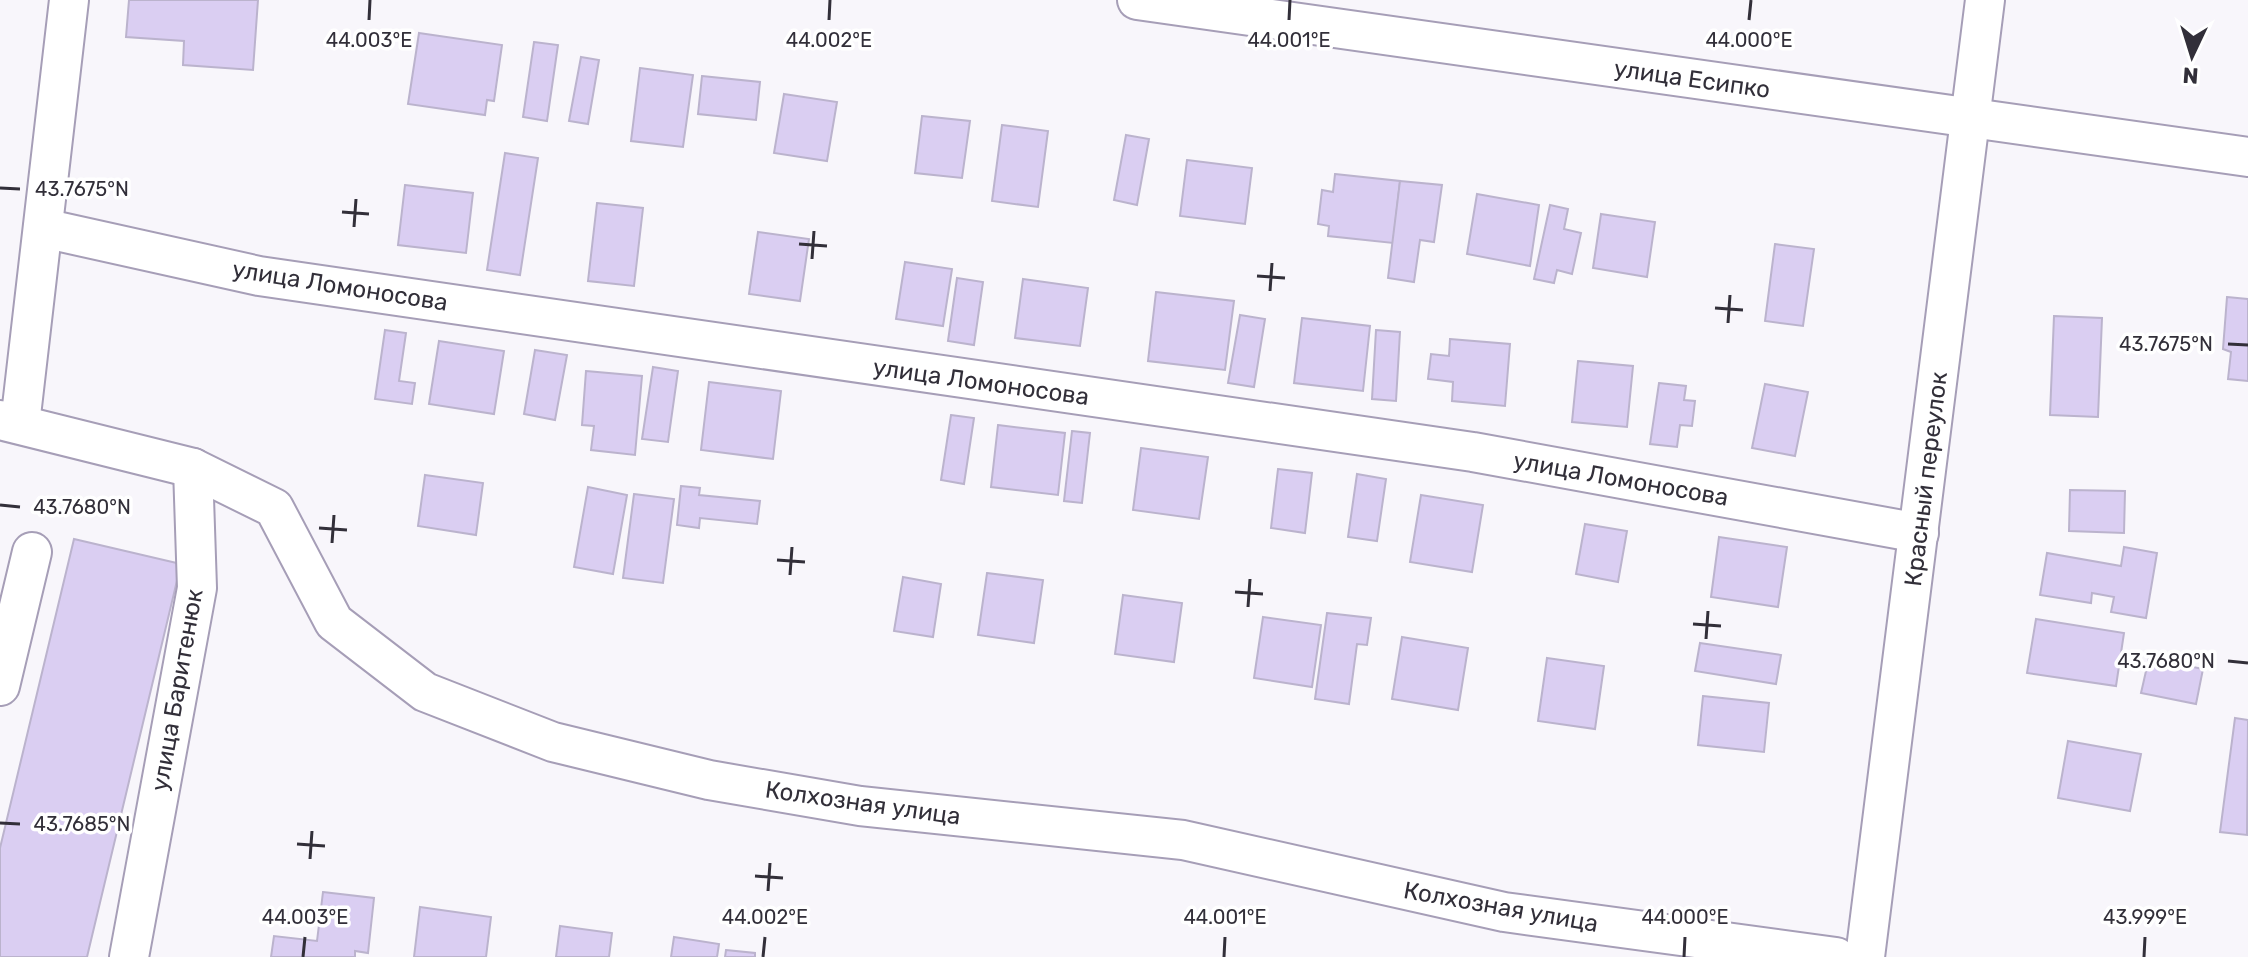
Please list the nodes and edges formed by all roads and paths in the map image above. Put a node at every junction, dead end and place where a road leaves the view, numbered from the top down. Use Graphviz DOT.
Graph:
graph roads {
  1 [pos="69,0"];
  2 [pos="1137,0"];
  3 [pos="1985,0"];
  4 [pos="1973,118"];
  5 [pos="2248,157"];
  6 [pos="43,228"];
  7 [pos="10,422"];
  8 [pos="193,468"];
  9 [pos="1919,533"];
  10 [pos="32,552"];
  11 [pos="0,686"];
  12 [pos="129,957"];
  13 [pos="1836,957"];
  14 [pos="1865,957"];
  1 -- 6 [label="street"];
  2 -- 4 [label="street, улица Есипко"];
  3 -- 4 [label="street, Красный переулок"];
  4 -- 5 [label="street, улица Есипко"];
  4 -- 9 [label="street, Красный переулок"];
  6 -- 7 [label="street"];
  6 -- 9 [label="street, улица Ломоносова"];
  7 -- 8 [label="street, Колхозная улица"];
  8 -- 12 [label="street, улица Баритенюк"];
  8 -- 13 [label="street, Колхозная улица"];
  9 -- 14 [label="street, Красный переулок"];
  10 -- 11 [label="street"];
}
